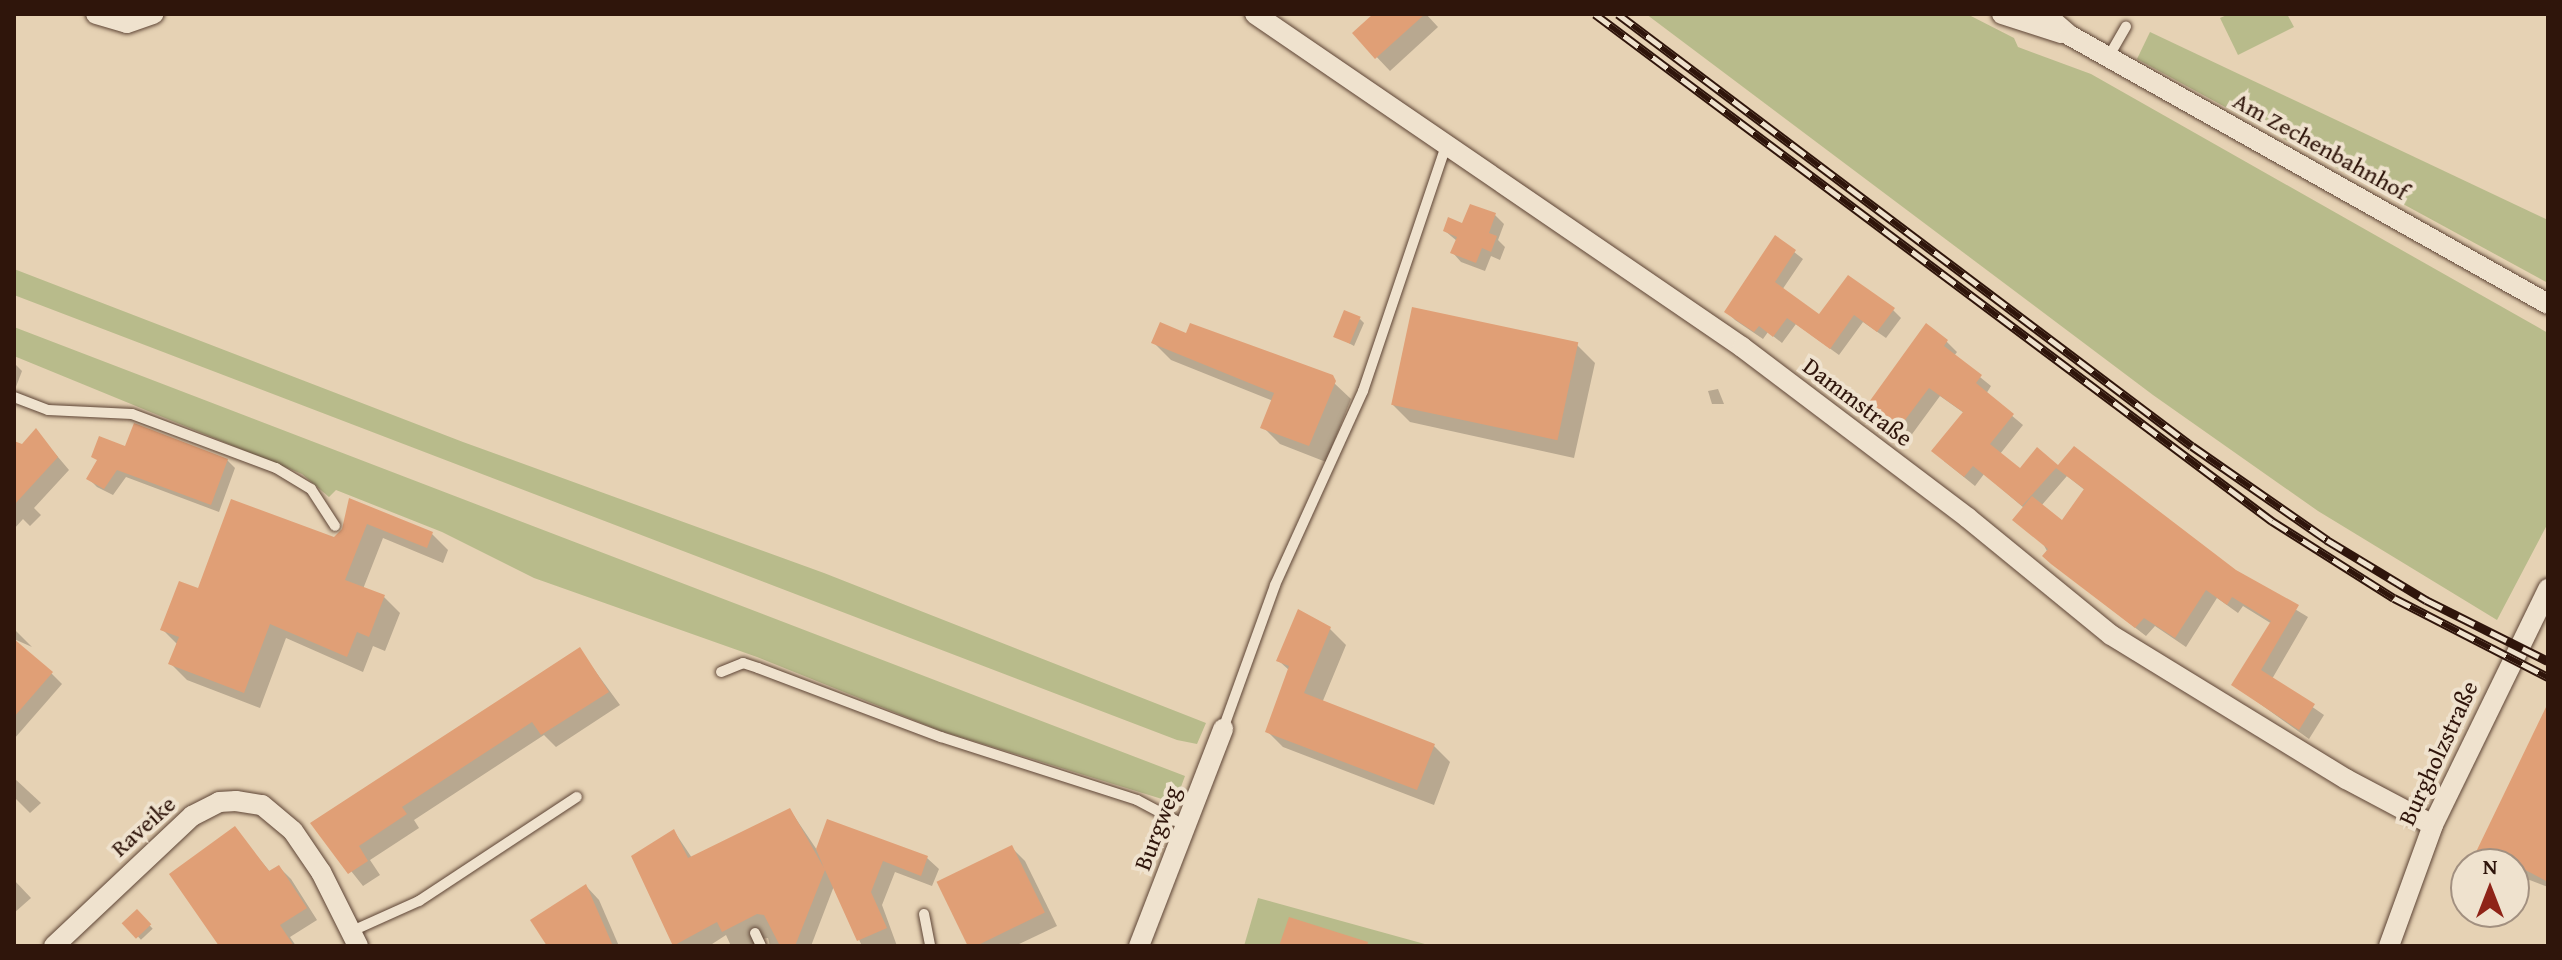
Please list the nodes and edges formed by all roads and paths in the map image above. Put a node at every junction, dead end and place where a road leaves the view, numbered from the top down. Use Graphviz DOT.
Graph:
graph roads {
  1 [pos="96,14"];
  2 [pos="153,14"];
  3 [pos="1255,14"];
  4 [pos="2002,14"];
  5 [pos="2045,14"];
  6 [pos="2126,27"];
  7 [pos="2069,35"];
  8 [pos="2109,56"];
  9 [pos="1446,146"];
  10 [pos="2548,304"];
  11 [pos="14,397"];
  12 [pos="335,526"];
  13 [pos="2548,589"];
  14 [pos="721,672"];
  15 [pos="1223,729"];
  16 [pos="577,797"];
  17 [pos="2433,825"];
  18 [pos="1186,826"];
  19 [pos="924,914"];
  20 [pos="755,933"];
  21 [pos="354,939"];
  22 [pos="54,946"];
  23 [pos="761,946"];
  24 [pos="930,946"];
  25 [pos="1139,946"];
  26 [pos="2389,946"];
  1 -- 2 [label="street"];
  3 -- 9 [label="street, Dammstraße"];
  4 -- 7 [label="street, Am Zechenbahnhof"];
  5 -- 7 [label="street, Am Zechenbahnhof"];
  6 -- 8 [label="lane"];
  7 -- 8 [label="street, Am Zechenbahnhof"];
  8 -- 10 [label="street, Am Zechenbahnhof"];
  9 -- 15 [label="lane"];
  9 -- 17 [label="street, Dammstraße"];
  11 -- 12 [label="lane"];
  13 -- 17 [label="street, Burgholzstraße"];
  14 -- 18 [label="lane"];
  15 -- 18 [label="street, Burgweg"];
  16 -- 21 [label="lane"];
  17 -- 26 [label="street, Burgholzstraße"];
  18 -- 25 [label="street, Burgweg"];
  19 -- 24 [label="lane"];
  20 -- 23 [label="lane"];
  21 -- 22 [label="street, Raveike"];
}
